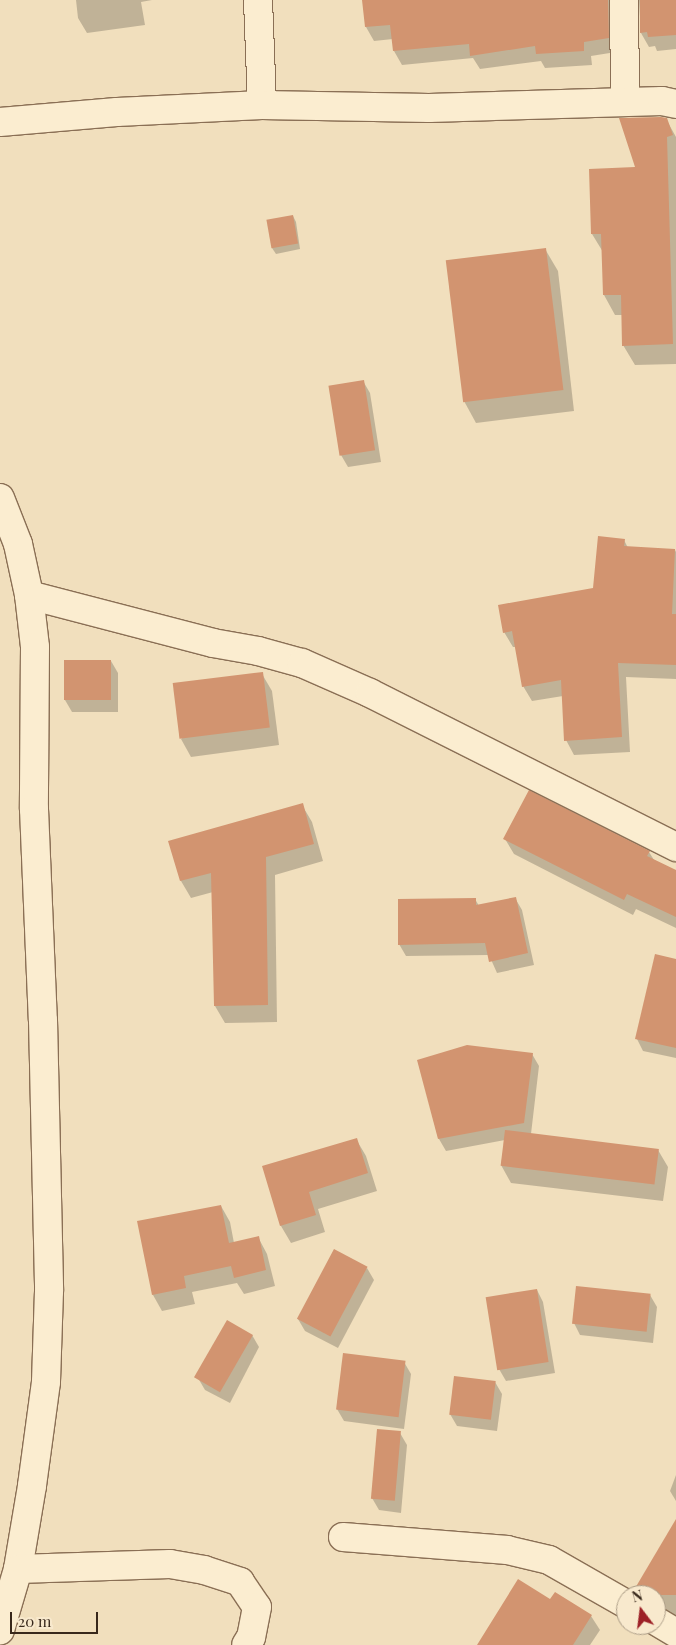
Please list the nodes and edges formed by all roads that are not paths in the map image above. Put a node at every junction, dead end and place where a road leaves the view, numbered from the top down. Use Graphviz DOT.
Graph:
graph roads {
  1 [pos="258,0"];
  2 [pos="624,0"];
  3 [pos="625,101"];
  4 [pos="676,104"];
  5 [pos="262,105"];
  6 [pos="0,122"];
  7 [pos="0,498"];
  8 [pos="30,595"];
  9 [pos="676,847"];
  10 [pos="343,1537"];
  11 [pos="18,1569"];
  12 [pos="616,1598"];
  13 [pos="0,1630"];
  14 [pos="246,1645"];
  1 -- 5 [label="street"];
  2 -- 3 [label="street"];
  3 -- 4 [label="street"];
  3 -- 5 [label="street"];
  5 -- 6 [label="street"];
  7 -- 8 [label="street"];
  8 -- 9 [label="street"];
  8 -- 11 [label="street"];
  10 -- 12 [label="street"];
  11 -- 13 [label="street"];
  11 -- 14 [label="street"];
}
